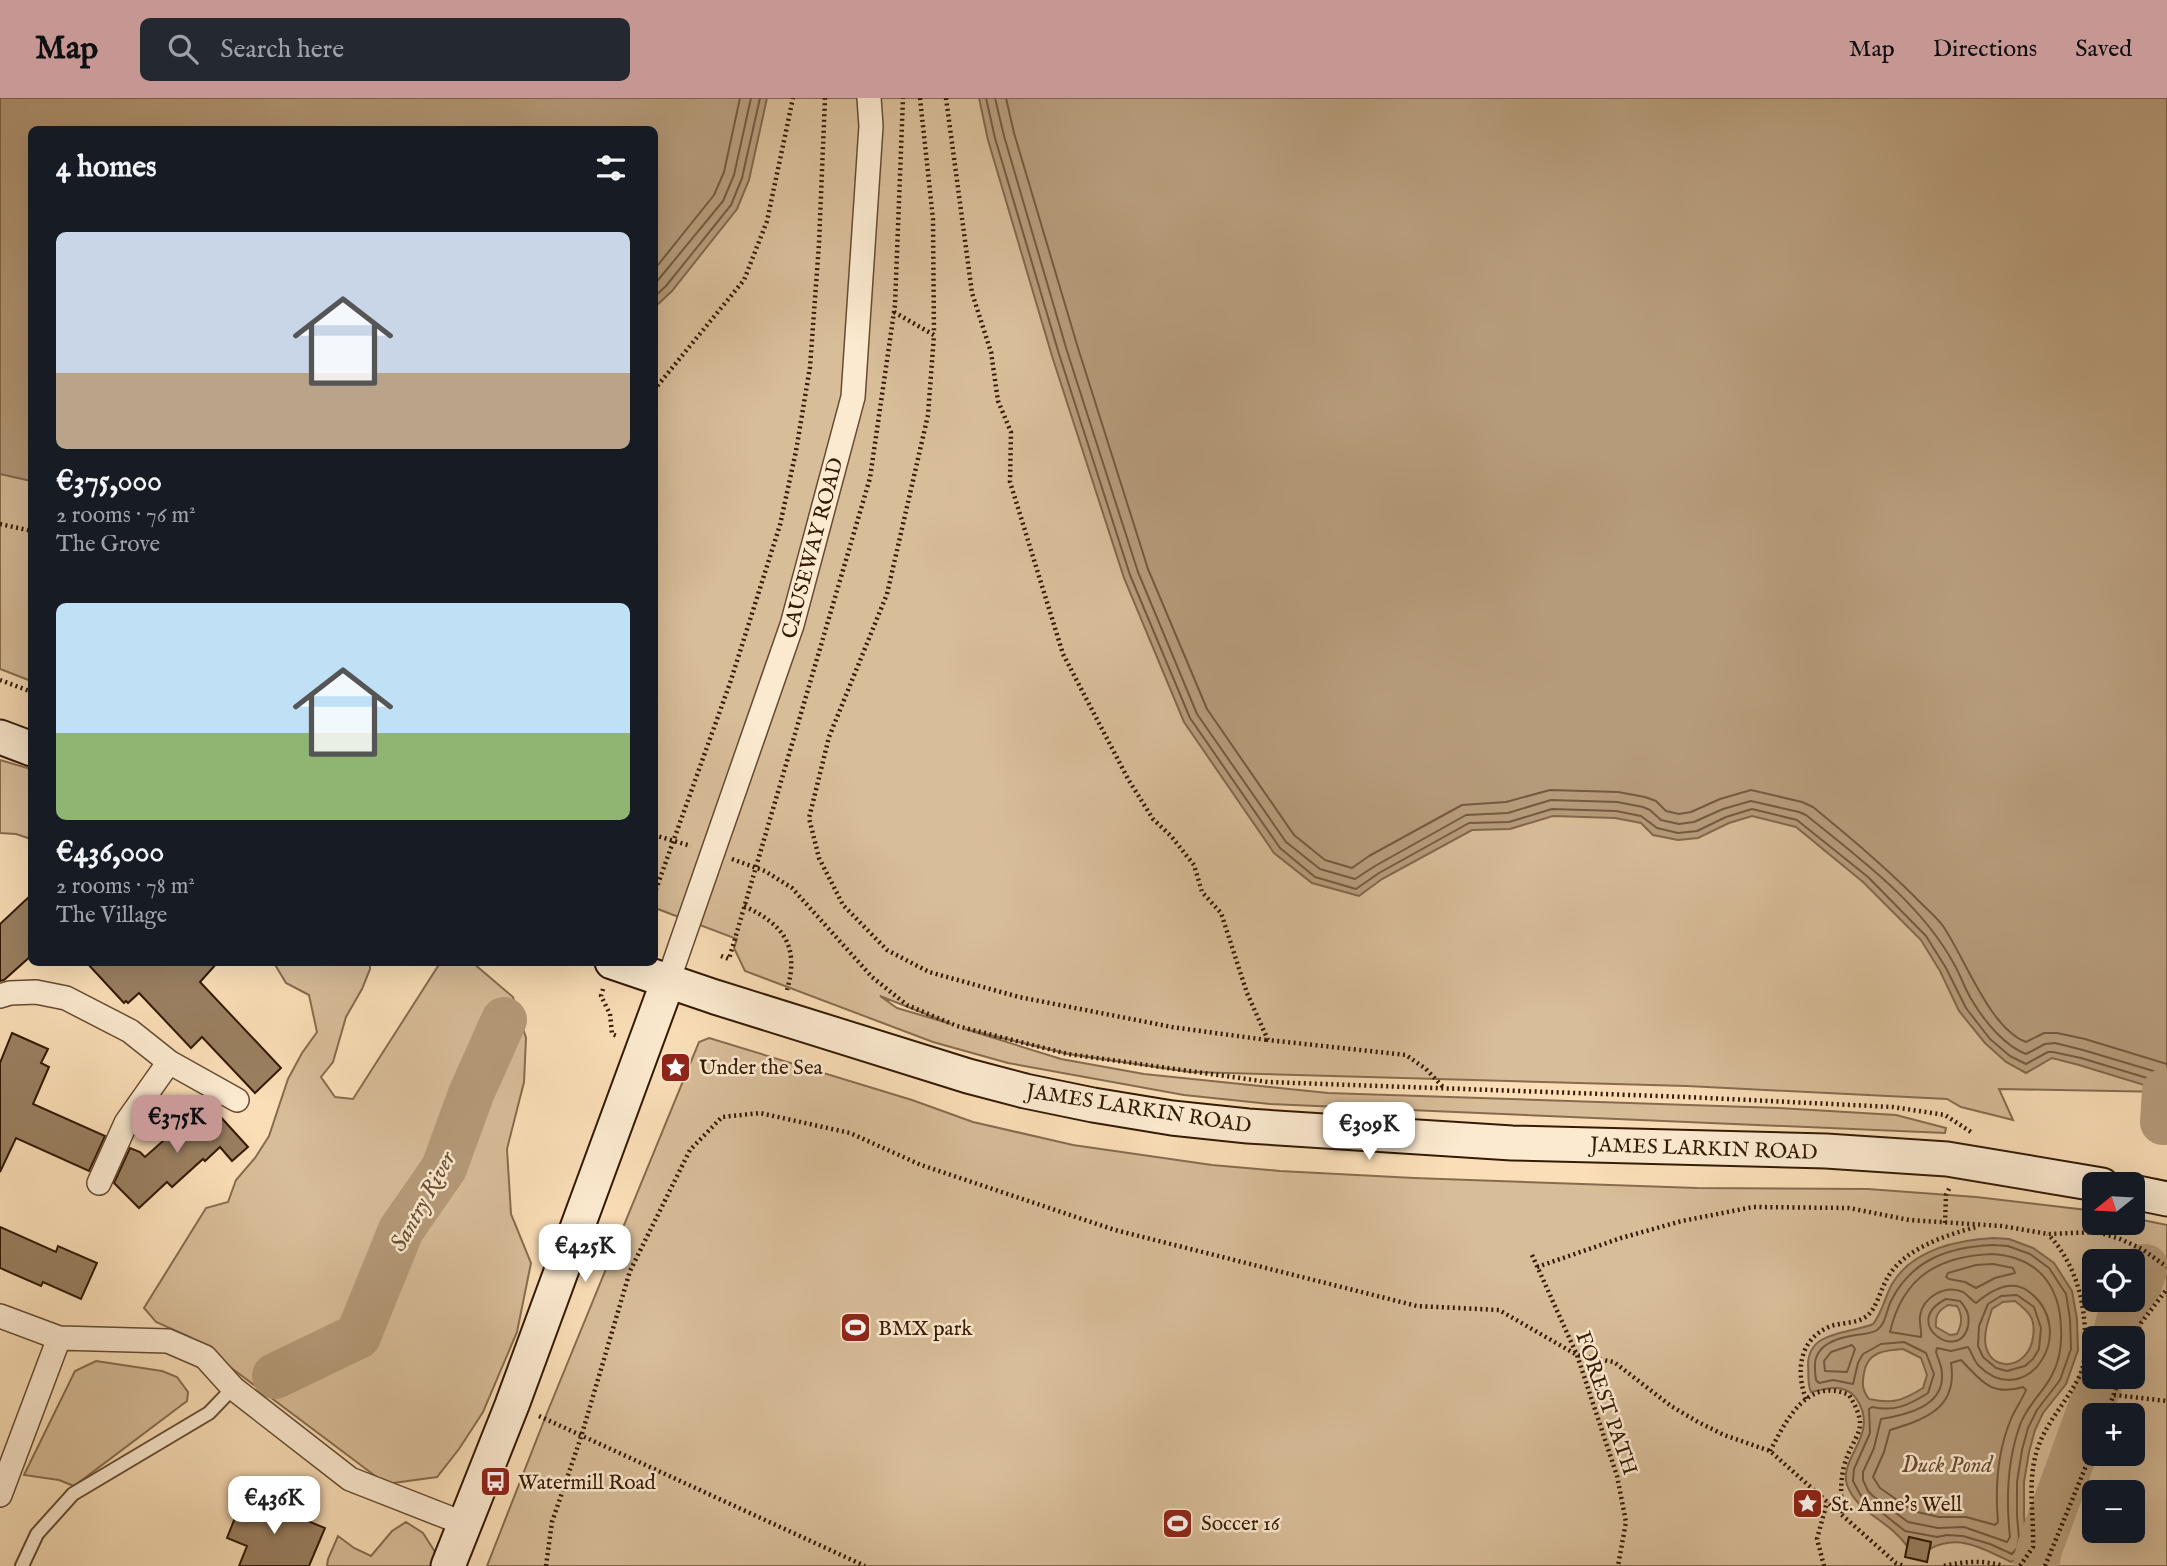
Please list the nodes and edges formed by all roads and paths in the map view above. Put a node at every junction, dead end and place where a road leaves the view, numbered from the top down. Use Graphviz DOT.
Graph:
graph roads {
  1 [pos="793,98"];
  2 [pos="825,98"];
  3 [pos="869,98"];
  4 [pos="920,98"];
  5 [pos="946,98"];
  6 [pos="894,312"];
  7 [pos="934,335"];
  8 [pos="658,385"];
  9 [pos="0,524"];
  10 [pos="28,530"];
  11 [pos="0,680"];
  12 [pos="28,690"];
  13 [pos="0,737"];
  14 [pos="28,748"];
  15 [pos="658,836"];
  16 [pos="675,841"];
  17 [pos="691,846"];
  18 [pos="747,864"];
  19 [pos="755,867"];
  20 [pos="658,870"];
  21 [pos="664,872"];
  22 [pos="658,886"];
  23 [pos="744,906"];
  24 [pos="721,956"];
  25 [pos="608,976"];
  26 [pos="668,981"];
  27 [pos="0,996"];
  28 [pos="779,1017"];
  29 [pos="617,1036"];
  30 [pos="1268,1040"];
  31 [pos="169,1062"];
  32 [pos="1444,1088"];
  33 [pos="237,1100"];
  34 [pos="1968,1131"];
  35 [pos="2082,1182"];
  36 [pos="99,1183"];
  37 [pos="1946,1195"];
  38 [pos="2146,1195"];
  39 [pos="2167,1199"];
  40 [pos="1945,1223"];
  41 [pos="1981,1226"];
  42 [pos="2048,1234"];
  43 [pos="1531,1255"];
  44 [pos="2167,1267"];
  45 [pos="1537,1268"];
  46 [pos="2167,1289"];
  47 [pos="0,1316"];
  48 [pos="2140,1326"];
  49 [pos="59,1338"];
  50 [pos="1577,1355"];
  51 [pos="233,1388"];
  52 [pos="2116,1389"];
  53 [pos="2114,1395"];
  54 [pos="1806,1399"];
  55 [pos="2167,1401"];
  56 [pos="2111,1403"];
  57 [pos="512,1405"];
  58 [pos="581,1437"];
  59 [pos="1770,1451"];
  60 [pos="2086,1466"];
  61 [pos="0,1495"];
  62 [pos="1827,1502"];
  63 [pos="1842,1516"];
  64 [pos="465,1524"];
  65 [pos="1980,1561"];
  66 [pos="22,1566"];
  67 [pos="448,1566"];
  68 [pos="546,1566"];
  69 [pos="865,1566"];
  70 [pos="1618,1566"];
  71 [pos="1824,1566"];
  72 [pos="1904,1566"];
  73 [pos="1944,1566"];
  74 [pos="1984,1566"];
  75 [pos="2004,1566"];
  76 [pos="2020,1566"];
  77 [pos="2045,1566"];
  1 -- 8 [label="path"];
  2 -- 16 [label="path"];
  3 -- 26 [label="street, CAUSEWAY ROAD"];
  4 -- 7 [label="path"];
  5 -- 30 [label="path"];
  6 -- 7 [label="path"];
  7 -- 30 [label="path"];
  9 -- 10 [label="path"];
  11 -- 12 [label="path"];
  13 -- 14 [label="main road"];
  15 -- 16 [label="path"];
  16 -- 17 [label="path"];
  16 -- 21 [label="path"];
  18 -- 19 [label="path"];
  19 -- 23 [label="path"];
  19 -- 32 [label="path"];
  20 -- 21 [label="path"];
  21 -- 22 [label="path"];
  23 -- 24 [label="path"];
  23 -- 28 [label="path"];
  25 -- 26 [label="main road, JAMES LARKIN ROAD"];
  25 -- 29 [label="path"];
  26 -- 28 [label="main road, JAMES LARKIN ROAD"];
  26 -- 57 [label="main road"];
  27 -- 31 [label="street"];
  28 -- 35 [label="main road, JAMES LARKIN ROAD"];
  30 -- 32 [label="path"];
  31 -- 33 [label="street"];
  31 -- 36 [label="street"];
  32 -- 34 [label="path"];
  37 -- 40 [label="path"];
  38 -- 39 [label="main road"];
  40 -- 41 [label="path"];
  40 -- 45 [label="path"];
  41 -- 42 [label="path"];
  41 -- 54 [label="path"];
  42 -- 44 [label="path"];
  42 -- 76 [label="path"];
  43 -- 45 [label="path, FOREST PATH"];
  45 -- 50 [label="path, FOREST PATH"];
  46 -- 48 [label="path"];
  47 -- 49 [label="street"];
  49 -- 51 [label="street"];
  49 -- 61 [label="street"];
  50 -- 58 [label="path"];
  50 -- 59 [label="path"];
  50 -- 70 [label="path, FOREST PATH"];
  51 -- 64 [label="street"];
  51 -- 66 [label="lane"];
  52 -- 53 [label="path"];
  53 -- 55 [label="path"];
  53 -- 56 [label="path"];
  54 -- 59 [label="path"];
  54 -- 63 [label="path"];
  57 -- 58 [label="path"];
  57 -- 64 [label="main road"];
  58 -- 68 [label="path"];
  58 -- 69 [label="path"];
  59 -- 62 [label="path"];
  60 -- 77 [label="path"];
  62 -- 63 [label="path"];
  62 -- 71 [label="path"];
  63 -- 72 [label="path"];
  64 -- 67 [label="main road"];
  65 -- 73 [label="path"];
  65 -- 74 [label="path"];
  65 -- 75 [label="path"];
}
